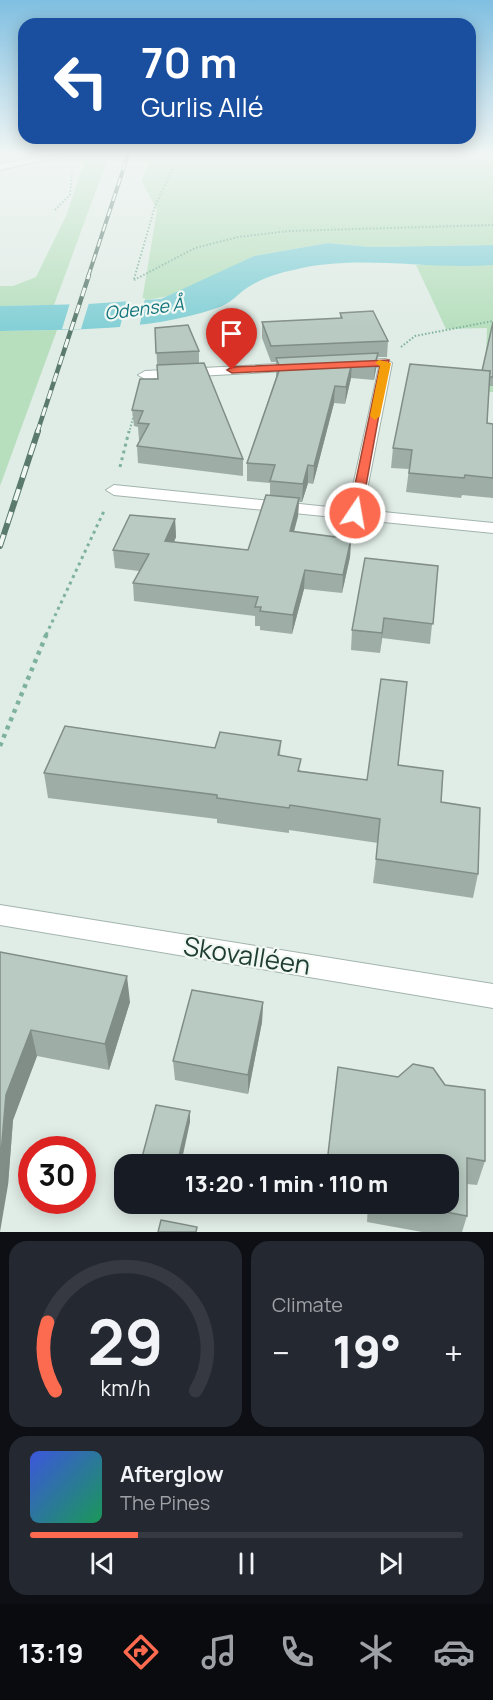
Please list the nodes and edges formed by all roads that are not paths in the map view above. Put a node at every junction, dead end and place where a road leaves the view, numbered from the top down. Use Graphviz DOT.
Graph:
graph roads {
  1 [pos="340,365"];
  2 [pos="317,366"];
  3 [pos="145,375"];
  4 [pos="114,490"];
  5 [pos="355,513"];
  6 [pos="493,528"];
  7 [pos="0,915"];
  8 [pos="493,996"];
  1 -- 5 [label="street"];
  2 -- 3 [label="street"];
  4 -- 5 [label="street"];
  5 -- 6 [label="street"];
  7 -- 8 [label="street, Skovalléen"];
}
